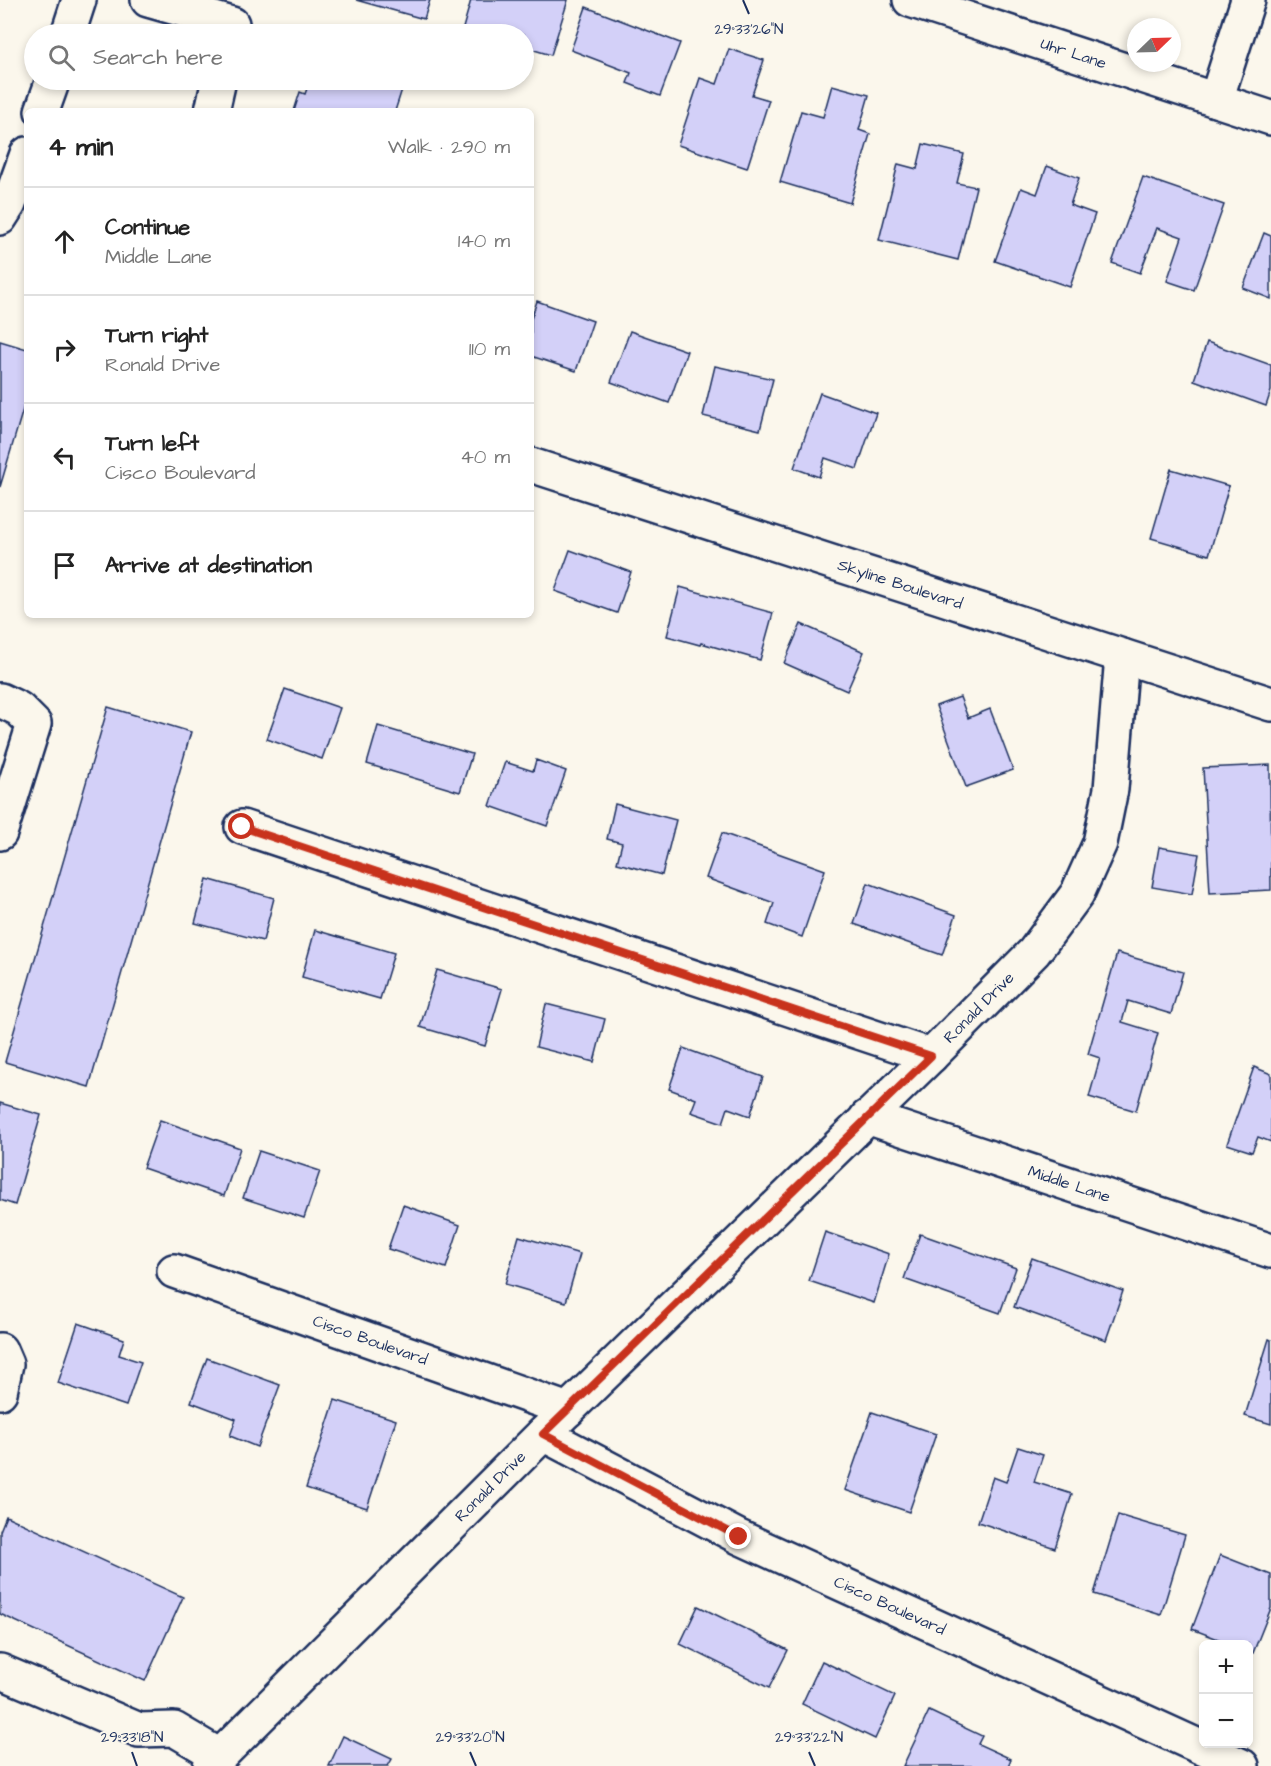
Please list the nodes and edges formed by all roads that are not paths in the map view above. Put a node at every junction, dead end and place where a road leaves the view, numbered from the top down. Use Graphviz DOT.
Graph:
graph roads {
  1 [pos="79,0"];
  2 [pos="148,0"];
  3 [pos="910,0"];
  4 [pos="1248,0"];
  5 [pos="71,24"];
  6 [pos="232,24"];
  7 [pos="49,90"];
  8 [pos="217,90"];
  9 [pos="1216,100"];
  10 [pos="43,108"];
  11 [pos="213,108"];
  12 [pos="1271,118"];
  13 [pos="24,162"];
  14 [pos="0,218"];
  15 [pos="534,466"];
  16 [pos="1122,656"];
  17 [pos="0,700"];
  18 [pos="1271,704"];
  19 [pos="242,827"];
  20 [pos="0,833"];
  21 [pos="931,1056"];
  22 [pos="867,1117"];
  23 [pos="1271,1251"];
  24 [pos="174,1271"];
  25 [pos="0,1350"];
  26 [pos="0,1392"];
  27 [pos="568,1410"];
  28 [pos="543,1434"];
  29 [pos="0,1671"];
  30 [pos="214,1761"];
  31 [pos="1242,1766"];
  1 -- 5 [label="street"];
  2 -- 6 [label="street"];
  3 -- 9 [label="street, Uhr Lane"];
  4 -- 9 [label="street"];
  7 -- 10 [label="street"];
  8 -- 11 [label="street"];
  9 -- 12 [label="street, Uhr Lane"];
  13 -- 14 [label="street"];
  15 -- 16 [label="street, Skyline Boulevard"];
  16 -- 18 [label="street, Skyline Boulevard"];
  16 -- 21 [label="street, Ronald Drive"];
  17 -- 20 [label="street"];
  19 -- 21 [label="street"];
  21 -- 22 [label="street, Ronald Drive"];
  22 -- 23 [label="street, Middle Lane"];
  22 -- 27 [label="street, Ronald Drive"];
  24 -- 27 [label="street, Cisco Boulevard"];
  25 -- 26 [label="street"];
  27 -- 28 [label="street, Ronald Drive"];
  28 -- 30 [label="street, Ronald Drive"];
  28 -- 31 [label="street, Cisco Boulevard"];
  29 -- 30 [label="street"];
}
